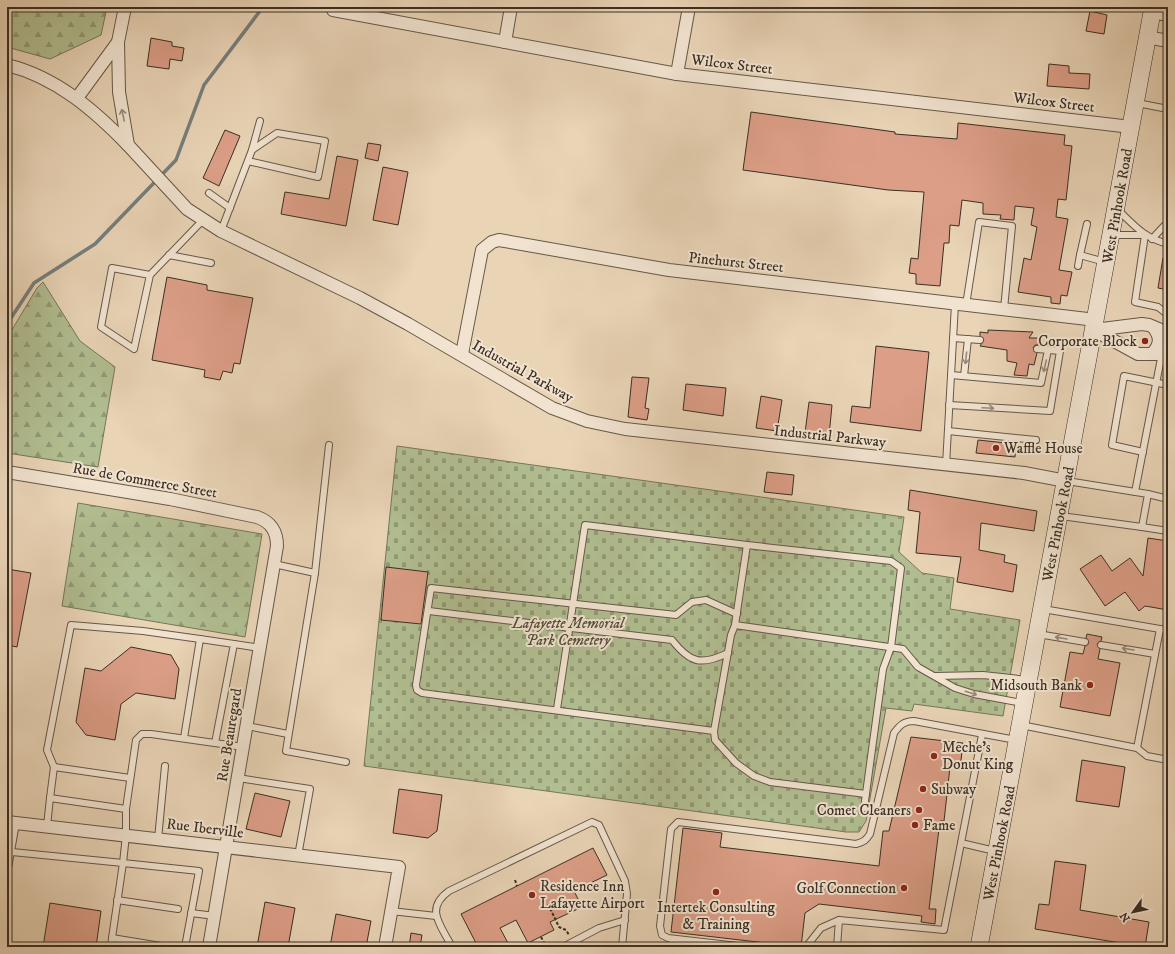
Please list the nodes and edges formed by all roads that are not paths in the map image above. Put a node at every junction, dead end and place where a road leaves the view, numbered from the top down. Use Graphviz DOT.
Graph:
graph roads {
  1 [pos="125,7"];
  2 [pos="511,7"];
  3 [pos="689,7"];
  4 [pos="333,10"];
  5 [pos="1158,11"];
  6 [pos="1148,37"];
  7 [pos="1168,41"];
  8 [pos="118,42"];
  9 [pos="505,42"];
  10 [pos="7,65"];
  11 [pos="677,74"];
  12 [pos="77,98"];
  13 [pos="1135,103"];
  14 [pos="1168,109"];
  15 [pos="260,121"];
  16 [pos="1131,127"];
  17 [pos="131,149"];
  18 [pos="252,150"];
  19 [pos="248,161"];
  20 [pos="209,193"];
  21 [pos="230,208"];
  22 [pos="1116,208"];
  23 [pos="203,220"];
  24 [pos="1087,224"];
  25 [pos="1168,227"];
  26 [pos="221,231"];
  27 [pos="1112,235"];
  28 [pos="1145,235"];
  29 [pos="1152,240"];
  30 [pos="1168,244"];
  31 [pos="169,255"];
  32 [pos="1080,255"];
  33 [pos="1107,262"];
  34 [pos="211,263"];
  35 [pos="1078,266"];
  36 [pos="150,275"];
  37 [pos="960,304"];
  38 [pos="1004,309"];
  39 [pos="1168,315"];
  40 [pos="1095,325"];
  41 [pos="1153,327"];
  42 [pos="1168,333"];
  43 [pos="953,338"];
  44 [pos="968,339"];
  45 [pos="980,340"];
  46 [pos="1037,349"];
  47 [pos="1048,350"];
  48 [pos="462,354"];
  49 [pos="1161,354"];
  50 [pos="951,375"];
  51 [pos="964,376"];
  52 [pos="1157,382"];
  53 [pos="1168,385"];
  54 [pos="949,405"];
  55 [pos="948,431"];
  56 [pos="1036,440"];
  57 [pos="329,445"];
  58 [pos="1143,452"];
  59 [pos="946,465"];
  60 [pos="7,472"];
  61 [pos="1066,481"];
  62 [pos="1135,492"];
  63 [pos="1148,494"];
  64 [pos="1168,498"];
  65 [pos="1059,515"];
  66 [pos="1142,527"];
  67 [pos="273,528"];
  68 [pos="1168,531"];
  69 [pos="746,545"];
  70 [pos="274,564"];
  71 [pos="315,573"];
  72 [pos="573,604"];
  73 [pos="1042,609"];
  74 [pos="429,611"];
  75 [pos="737,614"];
  76 [pos="735,625"];
  77 [pos="569,628"];
  78 [pos="1160,629"];
  79 [pos="1168,630"];
  80 [pos="1037,634"];
  81 [pos="200,639"];
  82 [pos="1086,642"];
  83 [pos="234,644"];
  84 [pos="1101,645"];
  85 [pos="891,647"];
  86 [pos="260,648"];
  87 [pos="728,653"];
  88 [pos="1155,654"];
  89 [pos="936,676"];
  90 [pos="1029,680"];
  91 [pos="1024,703"];
  92 [pos="557,709"];
  93 [pos="247,726"];
  94 [pos="714,731"];
  95 [pos="1019,733"];
  96 [pos="288,734"];
  97 [pos="982,735"];
  98 [pos="184,738"];
  99 [pos="216,743"];
  100 [pos="244,747"];
  101 [pos="1137,748"];
  102 [pos="1168,760"];
  103 [pos="346,762"];
  104 [pos="165,766"];
  105 [pos="54,767"];
  106 [pos="130,778"];
  107 [pos="238,778"];
  108 [pos="866,794"];
  109 [pos="50,798"];
  110 [pos="864,808"];
  111 [pos="126,809"];
  112 [pos="11,822"];
  113 [pos="47,826"];
  114 [pos="126,836"];
  115 [pos="158,839"];
  116 [pos="961,843"];
  117 [pos="227,847"];
  118 [pos="12,852"];
  119 [pos="997,852"];
  120 [pos="298,856"];
  121 [pos="123,863"];
  122 [pos="7,874"];
  123 [pos="117,900"];
  124 [pos="178,909"];
  125 [pos="391,911"];
  126 [pos="191,913"];
  127 [pos="215,916"];
  128 [pos="436,916"];
  129 [pos="624,920"];
  130 [pos="839,920"];
  131 [pos="112,938"];
  132 [pos="673,939"];
  133 [pos="705,945"];
  134 [pos="111,947"];
  135 [pos="168,947"];
  136 [pos="185,947"];
  137 [pos="209,947"];
  138 [pos="385,947"];
  139 [pos="452,947"];
  140 [pos="563,947"];
  141 [pos="622,947"];
  142 [pos="671,947"];
  143 [pos="747,947"];
  144 [pos="806,947"];
  145 [pos="837,947"];
  146 [pos="979,947"];
  1 -- 8 [label="street"];
  2 -- 9 [label="street"];
  3 -- 11 [label="street"];
  4 -- 9 [label="street, Wilcox Street"];
  5 -- 6 [label="main road, West Pinhook Road"];
  6 -- 7 [label="street"];
  6 -- 13 [label="main road, West Pinhook Road"];
  8 -- 12 [label="street"];
  17 -- 8 [label="street, one-way"];
  9 -- 11 [label="street, Wilcox Street"];
  10 -- 12 [label="street, Industrial Parkway"];
  11 -- 16 [label="street, Wilcox Street"];
  12 -- 17 [label="street, Industrial Parkway"];
  13 -- 14 [label="lane"];
  13 -- 16 [label="main road, West Pinhook Road"];
  15 -- 18 [label="lane"];
  16 -- 22 [label="main road, West Pinhook Road"];
  17 -- 23 [label="street, Industrial Parkway"];
  18 -- 19 [label="lane"];
  18 -- 19 [label="lane"];
  19 -- 21 [label="lane"];
  20 -- 21 [label="lane"];
  21 -- 26 [label="lane"];
  22 -- 27 [label="main road, West Pinhook Road"];
  22 -- 28 [label="lane"];
  23 -- 26 [label="street, Industrial Parkway"];
  23 -- 31 [label="lane"];
  24 -- 32 [label="lane"];
  25 -- 29 [label="lane"];
  26 -- 48 [label="street, Industrial Parkway"];
  27 -- 28 [label="lane"];
  27 -- 33 [label="main road, West Pinhook Road"];
  28 -- 29 [label="lane"];
  28 -- 39 [label="lane"];
  29 -- 30 [label="lane"];
  31 -- 34 [label="lane"];
  31 -- 36 [label="lane"];
  32 -- 33 [label="lane"];
  32 -- 35 [label="lane"];
  33 -- 40 [label="main road, West Pinhook Road"];
  36 -- 36 [label="lane"];
  37 -- 38 [label="street, Pinehurst Street"];
  37 -- 38 [label="lane"];
  37 -- 43 [label="lane"];
  37 -- 48 [label="street, Pinehurst Street"];
  38 -- 40 [label="street, Pinehurst Street"];
  40 -- 41 [label="street"];
  40 -- 49 [label="street"];
  40 -- 61 [label="main road, West Pinhook Road"];
  41 -- 42 [label="street"];
  41 -- 49 [label="street"];
  43 -- 44 [label="lane"];
  43 -- 50 [label="lane"];
  44 -- 45 [label="lane"];
  44 -- 51 [label="lane, one-way"];
  46 -- 47 [label="lane"];
  47 -- 51 [label="lane, one-way"];
  54 -- 47 [label="lane, one-way"];
  48 -- 59 [label="street, Industrial Parkway"];
  49 -- 52 [label="lane"];
  50 -- 51 [label="lane"];
  50 -- 54 [label="lane"];
  52 -- 53 [label="lane"];
  52 -- 58 [label="lane"];
  52 -- 58 [label="lane"];
  54 -- 55 [label="lane"];
  55 -- 56 [label="lane"];
  55 -- 59 [label="lane"];
  57 -- 71 [label="lane"];
  58 -- 62 [label="lane"];
  59 -- 61 [label="street, Industrial Parkway"];
  60 -- 67 [label="street, Rue de Commerce Street"];
  61 -- 62 [label="lane"];
  61 -- 65 [label="main road, West Pinhook Road"];
  62 -- 63 [label="lane"];
  63 -- 64 [label="lane"];
  63 -- 66 [label="lane"];
  65 -- 66 [label="lane"];
  65 -- 73 [label="main road, West Pinhook Road"];
  66 -- 68 [label="lane"];
  67 -- 70 [label="street, Rue Beauregard"];
  69 -- 72 [label="lane"];
  69 -- 75 [label="lane"];
  69 -- 85 [label="lane"];
  70 -- 71 [label="lane"];
  70 -- 86 [label="street, Rue Beauregard"];
  71 -- 96 [label="lane"];
  72 -- 74 [label="lane"];
  72 -- 75 [label="lane"];
  72 -- 77 [label="lane"];
  73 -- 78 [label="lane"];
  73 -- 80 [label="main road, West Pinhook Road"];
  74 -- 77 [label="lane"];
  74 -- 92 [label="lane"];
  75 -- 76 [label="lane"];
  76 -- 85 [label="lane"];
  76 -- 87 [label="lane"];
  77 -- 87 [label="lane"];
  77 -- 92 [label="lane"];
  78 -- 79 [label="lane"];
  78 -- 88 [label="lane"];
  82 -- 80 [label="lane, one-way"];
  80 -- 90 [label="main road, West Pinhook Road"];
  81 -- 83 [label="lane"];
  81 -- 98 [label="lane"];
  81 -- 105 [label="lane"];
  83 -- 86 [label="lane"];
  83 -- 99 [label="lane"];
  88 -- 84 [label="lane, one-way"];
  85 -- 89 [label="lane"];
  85 -- 108 [label="lane"];
  86 -- 93 [label="street, Rue Beauregard"];
  87 -- 94 [label="lane"];
  88 -- 101 [label="lane"];
  89 -- 90 [label="lane"];
  89 -- 91 [label="lane, one-way"];
  90 -- 91 [label="main road, West Pinhook Road"];
  91 -- 95 [label="main road, West Pinhook Road"];
  92 -- 94 [label="lane"];
  93 -- 96 [label="lane"];
  93 -- 100 [label="street, Rue Beauregard"];
  94 -- 108 [label="lane"];
  95 -- 97 [label="lane"];
  95 -- 101 [label="lane"];
  95 -- 119 [label="main road, West Pinhook Road"];
  96 -- 103 [label="lane"];
  97 -- 116 [label="lane"];
  97 -- 132 [label="lane"];
  98 -- 99 [label="lane"];
  98 -- 106 [label="lane"];
  99 -- 100 [label="lane"];
  100 -- 107 [label="street, Rue Beauregard"];
  101 -- 102 [label="lane"];
  104 -- 115 [label="lane"];
  105 -- 106 [label="lane"];
  105 -- 109 [label="lane"];
  106 -- 111 [label="lane"];
  107 -- 117 [label="street, Rue Beauregard"];
  107 -- 120 [label="lane"];
  108 -- 110 [label="lane"];
  109 -- 111 [label="lane"];
  109 -- 113 [label="lane"];
  111 -- 114 [label="lane"];
  112 -- 113 [label="street, Rue Iberville"];
  112 -- 118 [label="lane"];
  113 -- 114 [label="street, Rue Iberville"];
  114 -- 115 [label="street, Rue Iberville"];
  114 -- 121 [label="lane"];
  115 -- 117 [label="street, Rue Iberville"];
  116 -- 119 [label="lane"];
  116 -- 130 [label="lane"];
  117 -- 120 [label="street, Rue Iberville"];
  117 -- 127 [label="street, Rue Beauregard"];
  118 -- 121 [label="lane"];
  118 -- 122 [label="lane"];
  119 -- 146 [label="main road, West Pinhook Road"];
  120 -- 125 [label="street, Rue Iberville"];
  121 -- 123 [label="lane"];
  121 -- 126 [label="lane"];
  123 -- 124 [label="lane"];
  123 -- 131 [label="lane"];
  125 -- 128 [label="lane"];
  125 -- 138 [label="street"];
  126 -- 127 [label="lane"];
  126 -- 136 [label="lane"];
  127 -- 137 [label="street, Rue Beauregard"];
  128 -- 129 [label="lane"];
  128 -- 139 [label="lane"];
  129 -- 140 [label="lane"];
  129 -- 141 [label="lane"];
  130 -- 144 [label="lane"];
  130 -- 145 [label="lane"];
  131 -- 134 [label="lane"];
  131 -- 135 [label="lane"];
  132 -- 133 [label="lane"];
  132 -- 142 [label="lane"];
  133 -- 143 [label="lane"];
}
